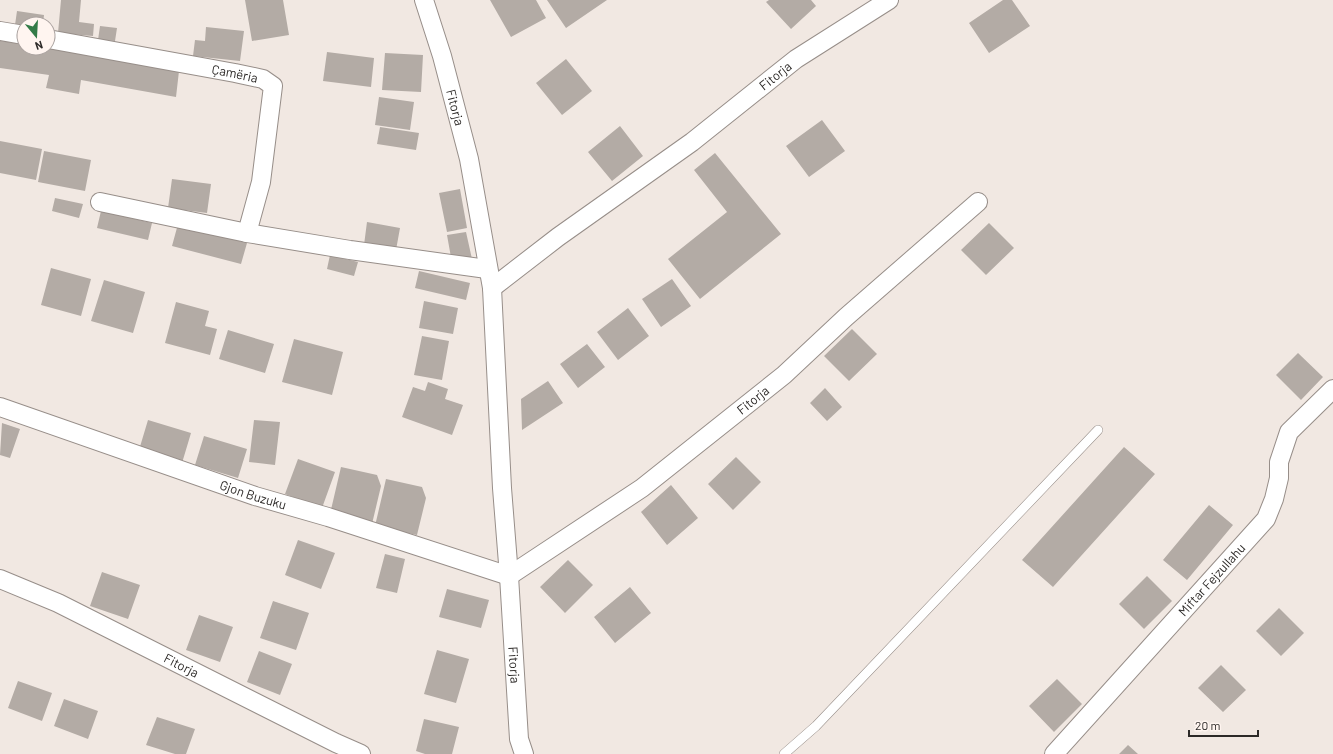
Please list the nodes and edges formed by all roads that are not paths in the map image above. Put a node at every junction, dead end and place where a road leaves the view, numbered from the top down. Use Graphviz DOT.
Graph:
graph roads {
  1 [pos="424,0"];
  2 [pos="889,0"];
  3 [pos="0,31"];
  4 [pos="16,34"];
  5 [pos="56,40"];
  6 [pos="100,202"];
  7 [pos="978,202"];
  8 [pos="247,233"];
  9 [pos="487,269"];
  10 [pos="492,288"];
  11 [pos="1333,389"];
  12 [pos="0,407"];
  13 [pos="1098,430"];
  14 [pos="509,576"];
  15 [pos="0,579"];
  16 [pos="361,754"];
  17 [pos="524,754"];
  18 [pos="784,754"];
  19 [pos="1054,754"];
  1 -- 9 [label="street, Fitorja"];
  2 -- 10 [label="street, Fitorja"];
  3 -- 4 [label="street"];
  5 -- 8 [label="street, Çamëria"];
  6 -- 8 [label="street"];
  7 -- 14 [label="street, Fitorja"];
  8 -- 9 [label="street"];
  9 -- 10 [label="street, Fitorja"];
  10 -- 14 [label="street, Fitorja"];
  11 -- 19 [label="street, Miftar Fejzullahu"];
  12 -- 14 [label="street, Gjon Buzuku"];
  13 -- 18 [label="lane"];
  14 -- 17 [label="street, Fitorja"];
  15 -- 16 [label="street, Fitorja"];
}
